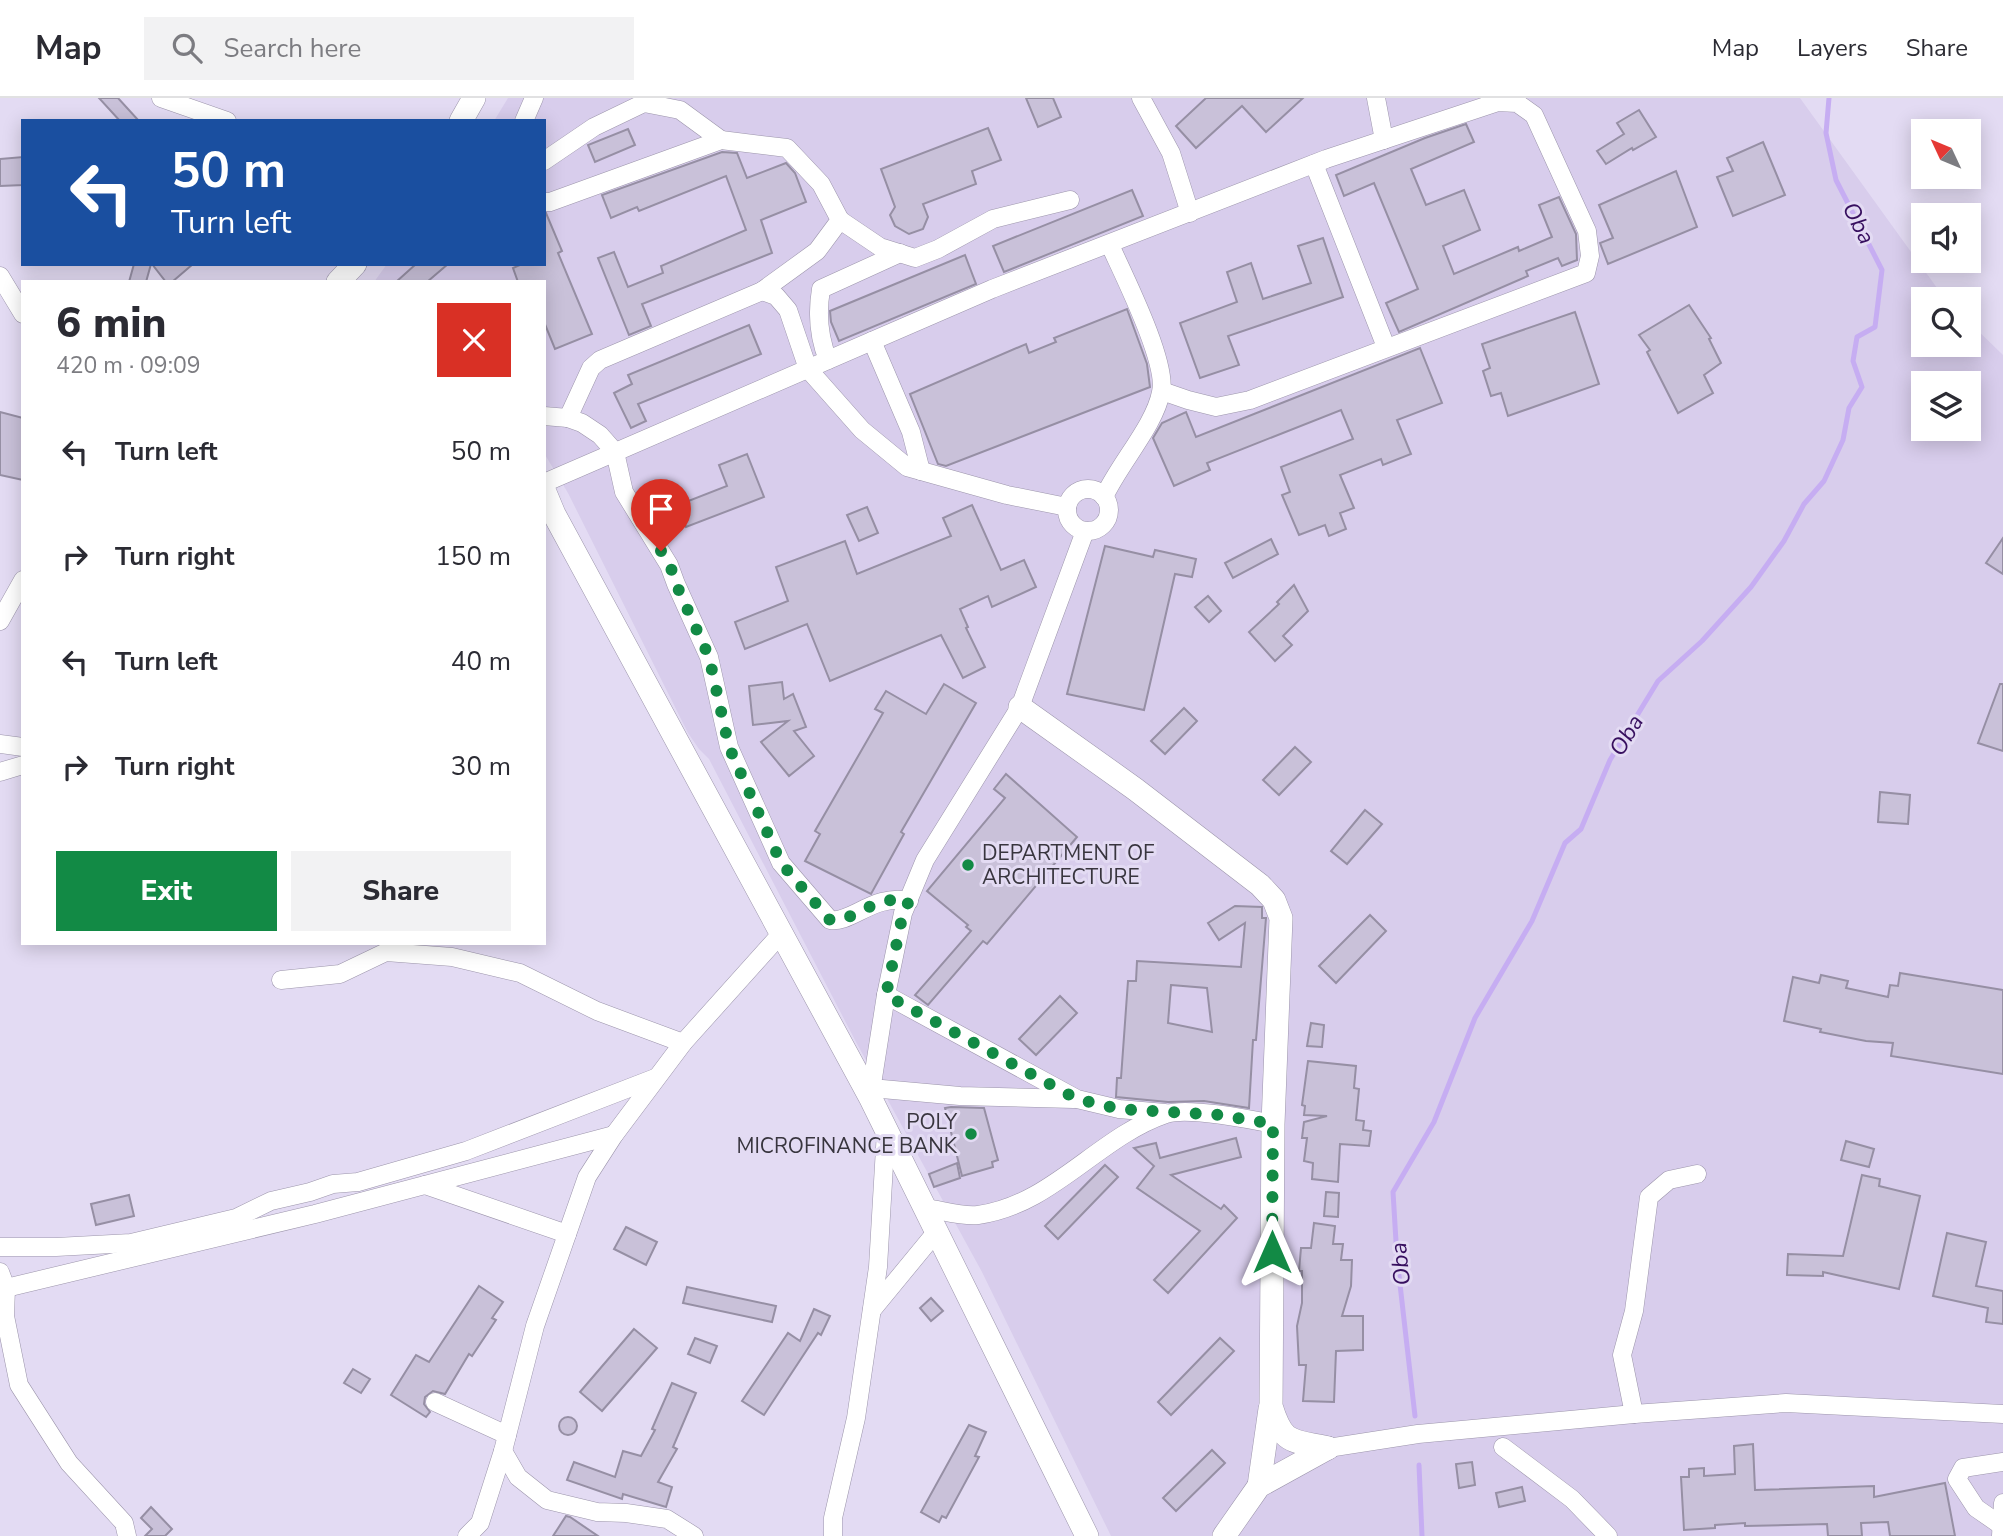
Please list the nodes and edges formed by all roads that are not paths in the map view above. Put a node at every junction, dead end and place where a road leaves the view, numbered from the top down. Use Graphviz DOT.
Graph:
graph roads {
  1 [pos="161,98"];
  2 [pos="474,98"];
  3 [pos="534,98"];
  4 [pos="1141,98"];
  5 [pos="1376,98"];
  6 [pos="221,119"];
  7 [pos="462,119"];
  8 [pos="525,119"];
  9 [pos="721,140"];
  10 [pos="1384,140"];
  11 [pos="546,161"];
  12 [pos="1314,164"];
  13 [pos="1070,200"];
  14 [pos="546,202"];
  15 [pos="1190,213"];
  16 [pos="840,220"];
  17 [pos="1110,245"];
  18 [pos="900,253"];
  19 [pos="0,276"];
  20 [pos="762,291"];
  21 [pos="21,311"];
  22 [pos="872,341"];
  23 [pos="1387,347"];
  24 [pos="828,360"];
  25 [pos="808,369"];
  26 [pos="1162,390"];
  27 [pos="546,416"];
  28 [pos="568,418"];
  29 [pos="615,452"];
  30 [pos="921,471"];
  31 [pos="546,482"];
  32 [pos="546,495"];
  33 [pos="1104,497"];
  34 [pos="1067,507"];
  35 [pos="1086,531"];
  36 [pos="21,584"];
  37 [pos="0,621"];
  38 [pos="1020,707"];
  39 [pos="0,744"];
  40 [pos="21,747"];
  41 [pos="21,766"];
  42 [pos="0,772"];
  43 [pos="909,901"];
  44 [pos="780,934"];
  45 [pos="383,948"];
  46 [pos="281,980"];
  47 [pos="886,995"];
  48 [pos="682,1043"];
  49 [pos="655,1078"];
  50 [pos="871,1092"];
  51 [pos="1077,1099"];
  52 [pos="1168,1113"];
  53 [pos="1273,1124"];
  54 [pos="886,1129"];
  55 [pos="614,1135"];
  56 [pos="1697,1174"];
  57 [pos="425,1185"];
  58 [pos="925,1208"];
  59 [pos="937,1231"];
  60 [pos="567,1234"];
  61 [pos="0,1247"];
  62 [pos="3,1280"];
  63 [pos="872,1310"];
  64 [pos="435,1402"];
  65 [pos="1271,1406"];
  66 [pos="2003,1413"];
  67 [pos="1634,1414"];
  68 [pos="505,1443"];
  69 [pos="1503,1447"];
  70 [pos="1328,1448"];
  71 [pos="2003,1462"];
  72 [pos="1259,1486"];
  73 [pos="2003,1503"];
  74 [pos="2001,1531"];
  75 [pos="127,1536"];
  76 [pos="467,1536"];
  77 [pos="694,1536"];
  78 [pos="833,1536"];
  79 [pos="1087,1536"];
  80 [pos="1224,1536"];
  81 [pos="1608,1536"];
  1 -- 6 [label="street"];
  2 -- 7 [label="street"];
  3 -- 8 [label="street"];
  4 -- 15 [label="street"];
  5 -- 10 [label="street"];
  9 -- 11 [label="street"];
  9 -- 14 [label="street"];
  9 -- 16 [label="street"];
  10 -- 12 [label="street"];
  10 -- 23 [label="street"];
  12 -- 15 [label="street"];
  12 -- 23 [label="street"];
  13 -- 18 [label="street"];
  15 -- 17 [label="street"];
  16 -- 18 [label="street"];
  16 -- 20 [label="street"];
  17 -- 22 [label="street"];
  17 -- 26 [label="street"];
  18 -- 24 [label="street"];
  19 -- 21 [label="street"];
  20 -- 25 [label="street"];
  20 -- 28 [label="street"];
  22 -- 24 [label="street"];
  22 -- 30 [label="street"];
  23 -- 26 [label="street"];
  24 -- 25 [label="street"];
  25 -- 29 [label="street"];
  25 -- 30 [label="street"];
  26 -- 33 [label="street"];
  27 -- 28 [label="street"];
  28 -- 29 [label="street"];
  29 -- 31 [label="street"];
  29 -- 43 [label="street"];
  30 -- 34 [label="street"];
  32 -- 44 [label="street"];
  33 -- 34 [label="street"];
  33 -- 35 [label="street"];
  34 -- 35 [label="street"];
  35 -- 38 [label="street"];
  36 -- 37 [label="street"];
  38 -- 43 [label="street"];
  38 -- 53 [label="street"];
  39 -- 40 [label="street"];
  41 -- 42 [label="street"];
  43 -- 47 [label="street"];
  44 -- 48 [label="street"];
  44 -- 50 [label="street"];
  45 -- 46 [label="street"];
  45 -- 48 [label="street"];
  47 -- 50 [label="street"];
  47 -- 51 [label="street"];
  48 -- 49 [label="street"];
  49 -- 55 [label="street"];
  49 -- 61 [label="street"];
  50 -- 51 [label="street"];
  50 -- 54 [label="street"];
  51 -- 52 [label="street"];
  52 -- 53 [label="street"];
  52 -- 58 [label="street"];
  53 -- 65 [label="street"];
  54 -- 58 [label="street"];
  54 -- 63 [label="street"];
  55 -- 57 [label="street"];
  55 -- 60 [label="street"];
  56 -- 67 [label="street"];
  57 -- 60 [label="street"];
  57 -- 62 [label="street"];
  58 -- 59 [label="street"];
  59 -- 63 [label="street"];
  59 -- 79 [label="street"];
  60 -- 68 [label="street"];
  62 -- 75 [label="street"];
  63 -- 78 [label="street"];
  64 -- 68 [label="street"];
  65 -- 70 [label="street"];
  65 -- 72 [label="street"];
  66 -- 67 [label="street"];
  67 -- 70 [label="street"];
  68 -- 76 [label="street"];
  68 -- 77 [label="street"];
  69 -- 81 [label="street"];
  70 -- 72 [label="street"];
  71 -- 74 [label="street"];
  72 -- 80 [label="street"];
  73 -- 74 [label="street"];
}
